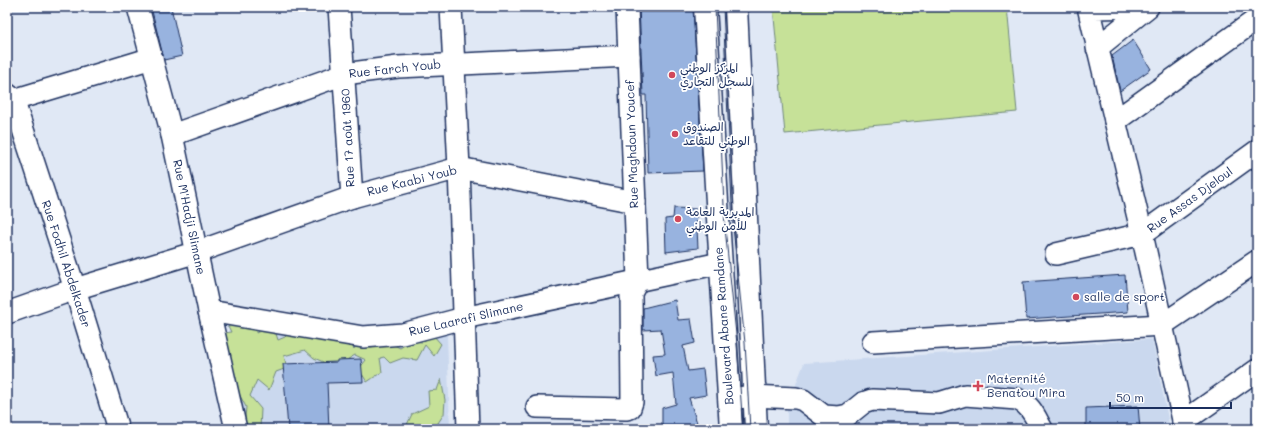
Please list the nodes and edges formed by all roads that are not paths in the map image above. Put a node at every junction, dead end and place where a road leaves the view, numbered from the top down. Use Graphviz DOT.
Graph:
graph roads {
  1 [pos="138,7"];
  2 [pos="339,7"];
  3 [pos="451,7"];
  4 [pos="627,7"];
  5 [pos="705,7"];
  6 [pos="736,7"];
  7 [pos="1147,7"];
  8 [pos="1250,7"];
  9 [pos="1257,14"];
  10 [pos="1257,20"];
  11 [pos="1097,48"];
  12 [pos="629,56"];
  13 [pos="152,58"];
  14 [pos="453,64"];
  15 [pos="344,74"];
  16 [pos="9,98"];
  17 [pos="1115,121"];
  18 [pos="172,136"];
  19 [pos="1257,151"];
  20 [pos="459,168"];
  21 [pos="352,197"];
  22 [pos="635,202"];
  23 [pos="1142,234"];
  24 [pos="197,252"];
  25 [pos="1056,254"];
  26 [pos="1257,261"];
  27 [pos="720,263"];
  28 [pos="638,280"];
  29 [pos="75,289"];
  30 [pos="209,311"];
  31 [pos="7,313"];
  32 [pos="464,318"];
  33 [pos="1162,325"];
  34 [pos="873,342"];
  35 [pos="1257,370"];
  36 [pos="754,396"];
  37 [pos="729,399"];
  38 [pos="537,407"];
  39 [pos="824,422"];
  40 [pos="1184,425"];
  41 [pos="118,429"];
  42 [pos="236,429"];
  43 [pos="468,429"];
  44 [pos="731,429"];
  45 [pos="756,429"];
  46 [pos="1042,429"];
  1 -- 13 [label="street, Rue M'Hadji Slimane"];
  2 -- 15 [label="street, Rue 17 août 1960"];
  3 -- 14 [label="street"];
  4 -- 12 [label="street, Rue Maghdoun Youcef"];
  5 -- 27 [label="main road, Boulevard Abane Ramdane"];
  6 -- 36 [label="main road, Boulevard Abane Ramdane"];
  7 -- 11 [label="street"];
  7 -- 11 [label="street"];
  8 -- 9 [label="street"];
  10 -- 17 [label="street"];
  11 -- 17 [label="street"];
  12 -- 14 [label="street, Rue Farch Youb"];
  12 -- 22 [label="street, Rue Maghdoun Youcef"];
  13 -- 16 [label="street"];
  13 -- 18 [label="street, Rue M'Hadji Slimane"];
  14 -- 15 [label="street, Rue Farch Youb"];
  14 -- 20 [label="street"];
  15 -- 18 [label="street, Rue Farch Youb"];
  15 -- 21 [label="street, Rue 17 août 1960"];
  16 -- 29 [label="street, Rue Fodhil Abdelkader"];
  17 -- 23 [label="street"];
  18 -- 24 [label="street, Rue M'Hadji Slimane"];
  19 -- 23 [label="street, Rue Assas Djeloul"];
  20 -- 21 [label="street, Rue Kaabi Youb"];
  20 -- 22 [label="street, Rue Kaabi Youb"];
  20 -- 32 [label="street"];
  21 -- 24 [label="street, Rue Kaabi Youb"];
  22 -- 28 [label="street, Rue Maghdoun Youcef"];
  23 -- 25 [label="street"];
  23 -- 33 [label="street"];
  24 -- 29 [label="street, Rue Kaabi Youb"];
  24 -- 30 [label="street, Rue M'Hadji Slimane"];
  26 -- 33 [label="street"];
  27 -- 28 [label="street, Rue Laarafi Slimane"];
  27 -- 37 [label="main road, Boulevard Abane Ramdane"];
  28 -- 32 [label="street, Rue Laarafi Slimane"];
  28 -- 38 [label="street"];
  29 -- 31 [label="street, Rue Kaabi Youb"];
  29 -- 41 [label="street, Rue Fodhil Abdelkader"];
  30 -- 32 [label="street, Rue Laarafi Slimane"];
  30 -- 42 [label="street, Rue M'Hadji Slimane"];
  32 -- 43 [label="street"];
  33 -- 34 [label="street"];
  33 -- 40 [label="street"];
  35 -- 40 [label="street"];
  36 -- 37 [label="street"];
  36 -- 39 [label="street"];
  36 -- 45 [label="main road, Boulevard Abane Ramdane"];
  37 -- 44 [label="main road, Boulevard Abane Ramdane"];
  39 -- 46 [label="street"];
}
